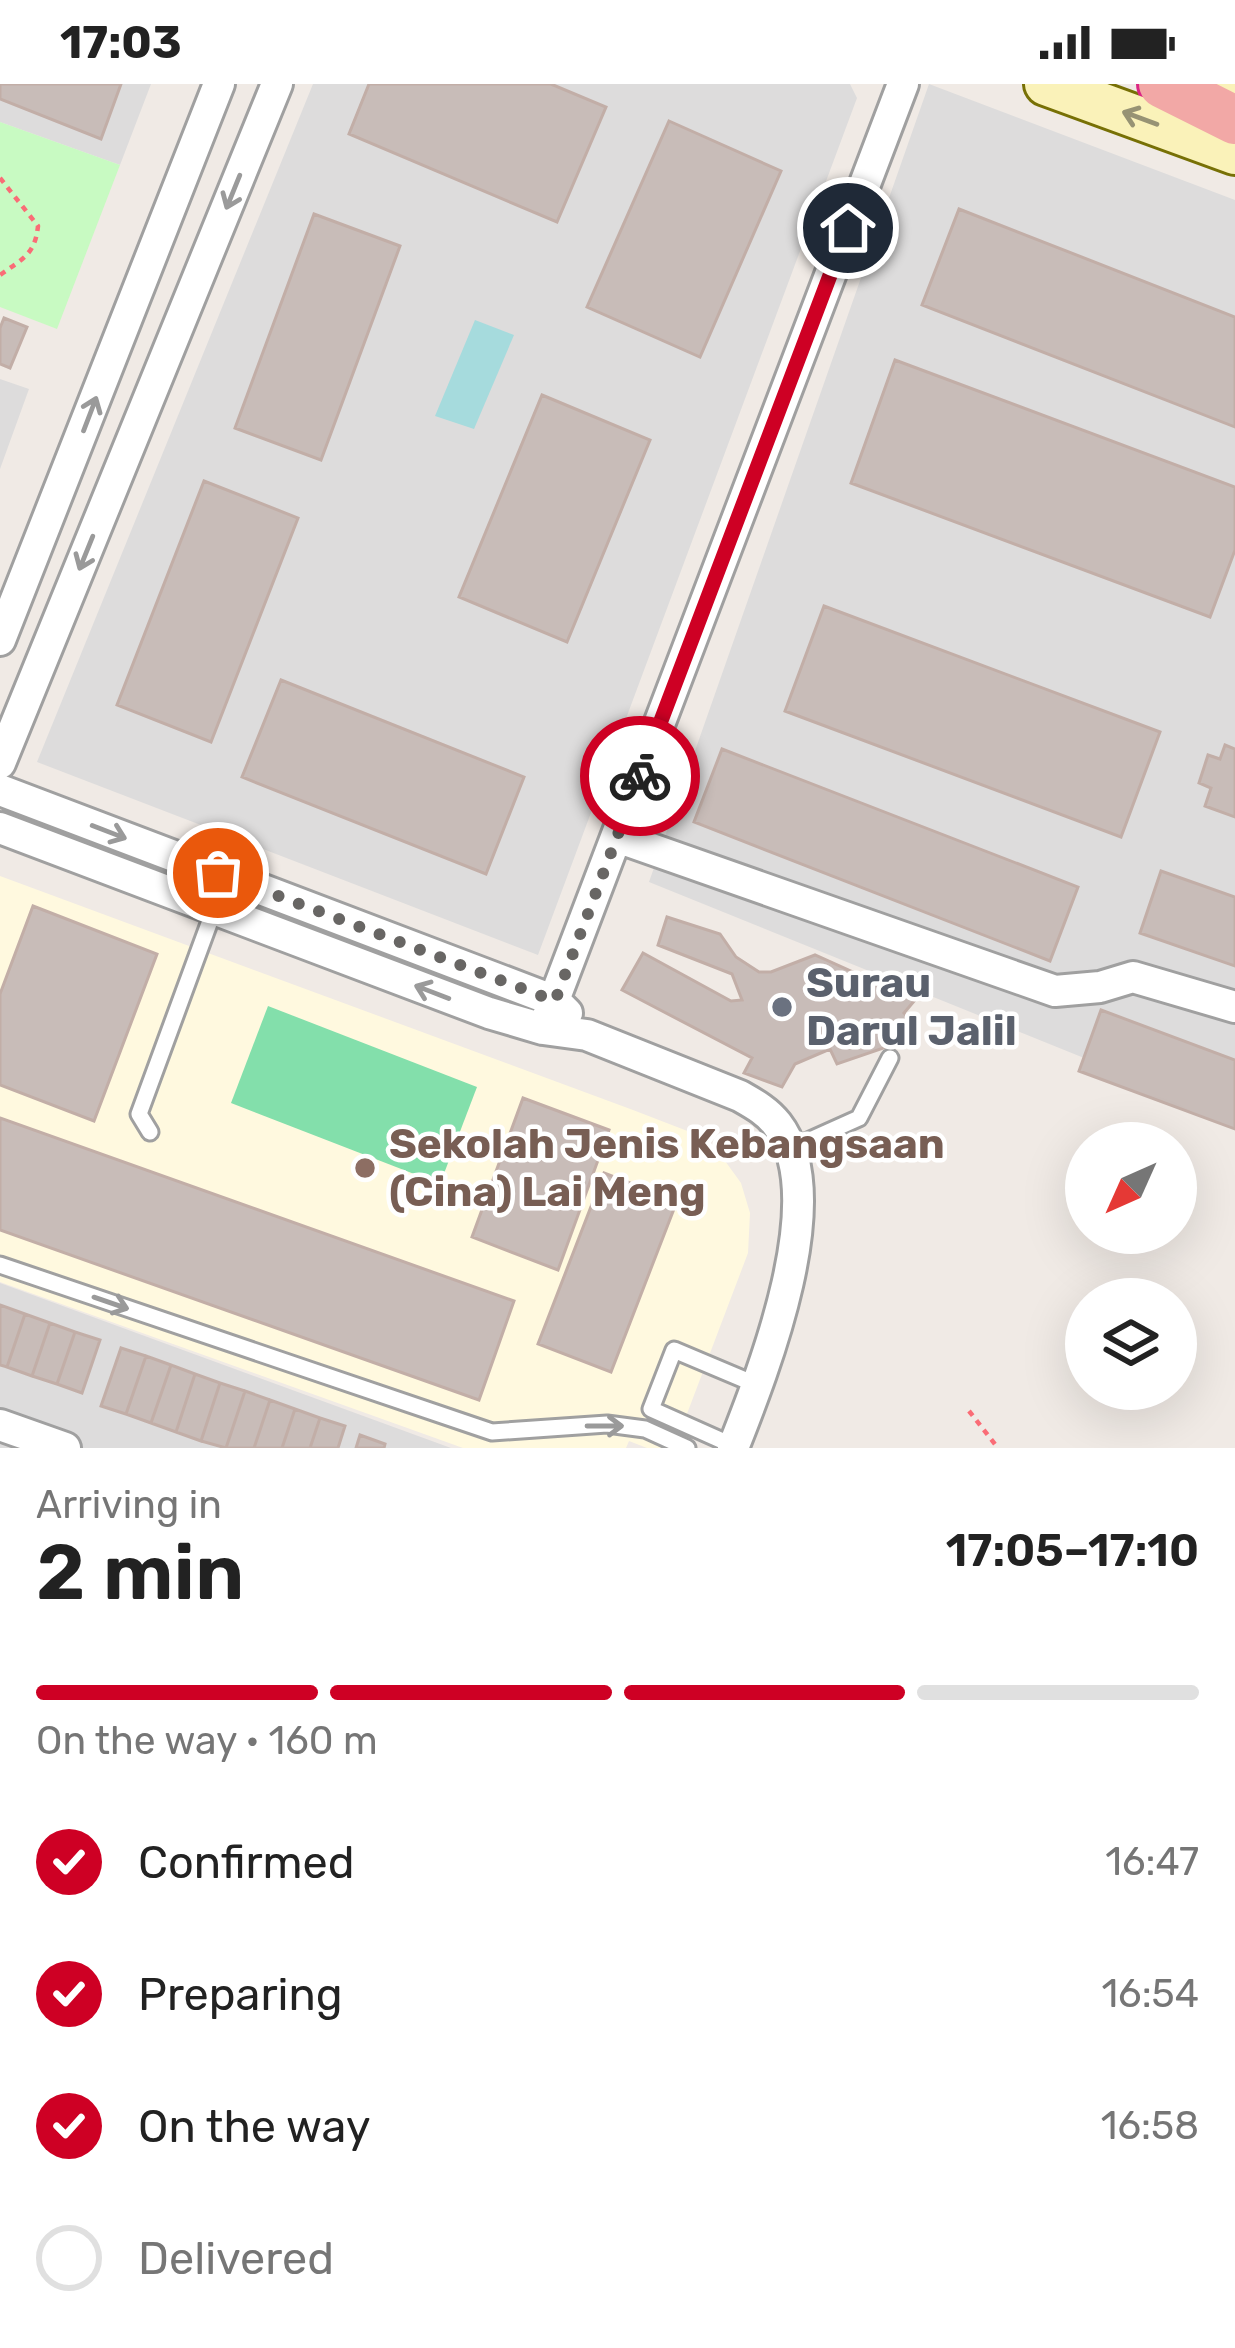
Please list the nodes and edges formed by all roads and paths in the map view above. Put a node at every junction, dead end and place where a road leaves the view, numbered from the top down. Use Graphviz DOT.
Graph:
graph roads {
  1 [pos="219,84"];
  2 [pos="277,84"];
  3 [pos="903,84"];
  4 [pos="1046,84"];
  5 [pos="1163,84"];
  6 [pos="1217,84"];
  7 [pos="1235,89"];
  8 [pos="1235,120"];
  9 [pos="1235,153"];
  10 [pos="0,178"];
  11 [pos="0,275"];
  12 [pos="0,640"];
  13 [pos="4,754"];
  14 [pos="0,790"];
  15 [pos="58,812"];
  16 [pos="0,828"];
  17 [pos="617,837"];
  18 [pos="50,848"];
  19 [pos="0,855"];
  20 [pos="214,910"];
  21 [pos="1235,1007"];
  22 [pos="549,1015"];
  23 [pos="890,1058"];
  24 [pos="150,1132"];
  25 [pos="790,1149"];
  26 [pos="0,1265"];
  27 [pos="757,1385"];
  28 [pos="969,1412"];
  29 [pos="0,1425"];
  30 [pos="734,1447"];
  31 [pos="65,1448"];
  32 [pos="687,1448"];
  33 [pos="998,1448"];
  12 -- 1 [label="street, one-way"];
  2 -- 13 [label="street, one-way"];
  3 -- 17 [label="street"];
  9 -- 4 [label="main road, one-way"];
  5 -- 8 [label="highway"];
  6 -- 7 [label="main road"];
  10 -- 11 [label="path"];
  13 -- 15 [label="street"];
  14 -- 15 [label="street"];
  15 -- 22 [label="street, one-way"];
  16 -- 18 [label="street"];
  17 -- 21 [label="street"];
  17 -- 22 [label="street"];
  18 -- 19 [label="street"];
  18 -- 20 [label="street"];
  22 -- 20 [label="street, one-way"];
  20 -- 24 [label="lane"];
  22 -- 25 [label="street"];
  23 -- 25 [label="lane"];
  25 -- 27 [label="street"];
  26 -- 32 [label="lane, one-way"];
  27 -- 30 [label="street"];
  27 -- 30 [label="lane"];
  28 -- 33 [label="path"];
  29 -- 31 [label="street"];
}
